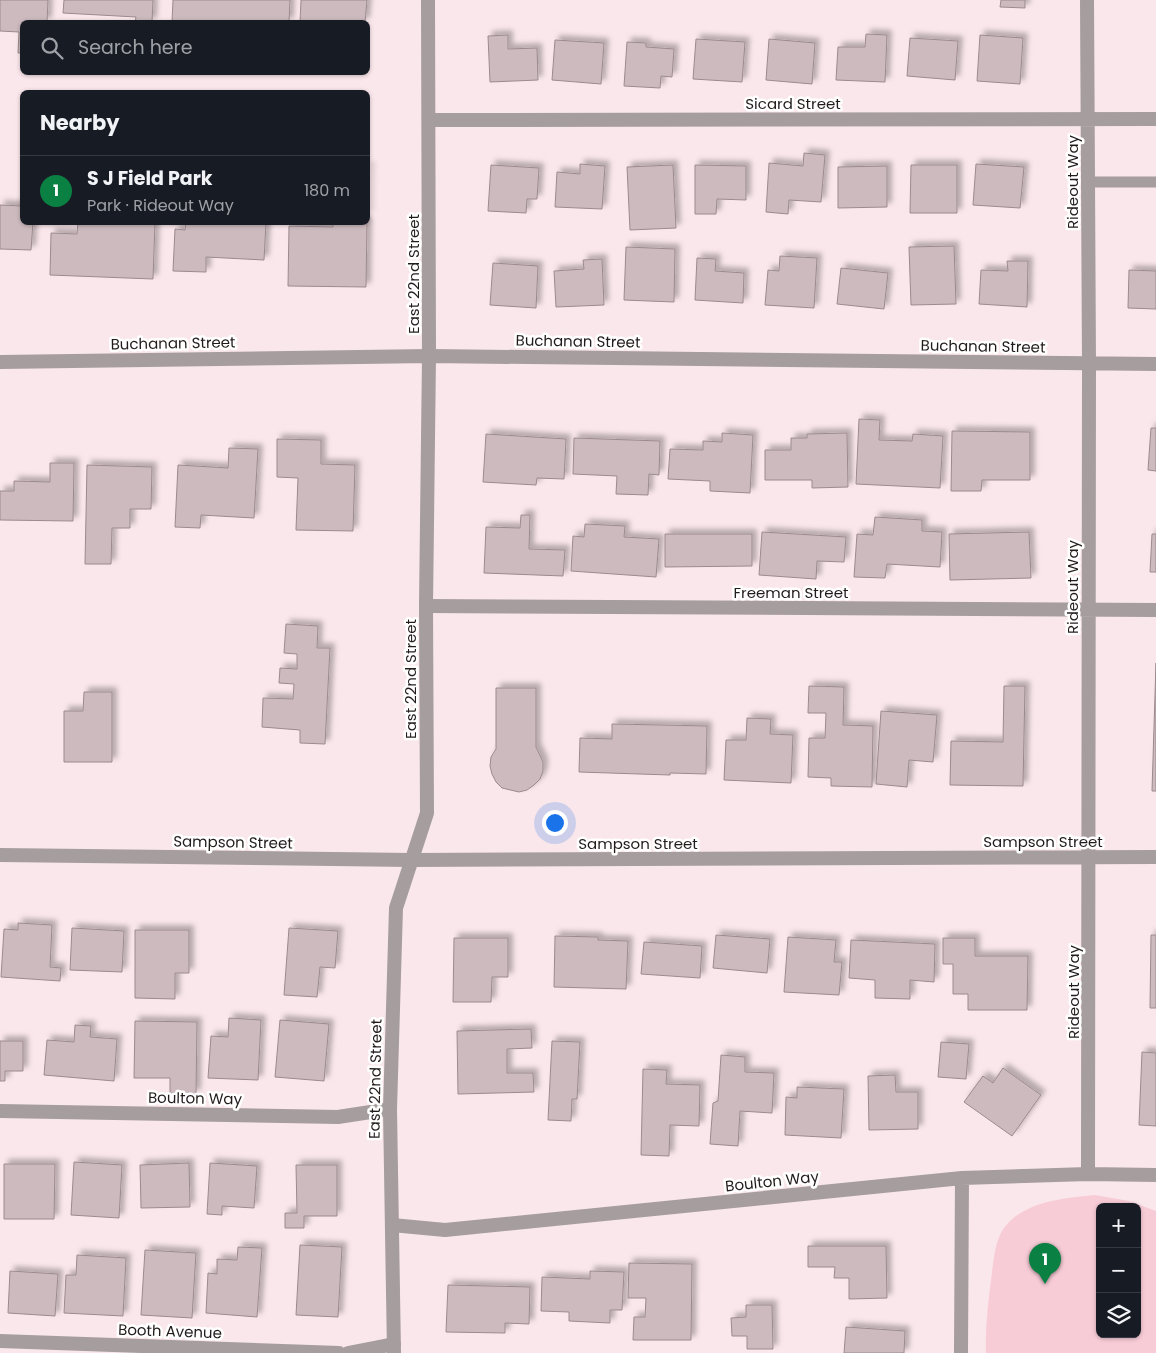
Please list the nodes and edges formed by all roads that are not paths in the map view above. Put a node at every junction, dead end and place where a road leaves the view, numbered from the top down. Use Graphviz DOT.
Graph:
graph roads {
  1 [pos="428,0"];
  2 [pos="1087,0"];
  3 [pos="1156,118"];
  4 [pos="1088,119"];
  5 [pos="429,120"];
  6 [pos="1089,182"];
  7 [pos="1156,182"];
  8 [pos="429,356"];
  9 [pos="0,362"];
  10 [pos="1090,364"];
  11 [pos="1156,364"];
  12 [pos="426,606"];
  13 [pos="1088,610"];
  14 [pos="1156,610"];
  15 [pos="0,855"];
  16 [pos="1090,857"];
  17 [pos="1156,857"];
  18 [pos="411,860"];
  19 [pos="390,1109"];
  20 [pos="0,1111"];
  21 [pos="1088,1174"];
  22 [pos="1156,1175"];
  23 [pos="962,1178"];
  24 [pos="392,1225"];
  25 [pos="0,1341"];
  26 [pos="394,1349"];
  27 [pos="339,1353"];
  28 [pos="348,1353"];
  29 [pos="961,1353"];
  1 -- 5 [label="street, East 22nd Street"];
  2 -- 4 [label="street, Rideout Way"];
  3 -- 4 [label="street, Sicard Street"];
  4 -- 5 [label="street, Sicard Street"];
  4 -- 6 [label="street, Rideout Way"];
  5 -- 8 [label="street, East 22nd Street"];
  6 -- 7 [label="lane"];
  6 -- 10 [label="street, Rideout Way"];
  8 -- 9 [label="street, Buchanan Street"];
  8 -- 10 [label="street, Buchanan Street"];
  8 -- 12 [label="street, East 22nd Street"];
  10 -- 11 [label="street, Buchanan Street"];
  10 -- 13 [label="street, Rideout Way"];
  12 -- 13 [label="street, Freeman Street"];
  12 -- 18 [label="street, East 22nd Street"];
  13 -- 14 [label="street, Freeman Street"];
  13 -- 16 [label="street, Rideout Way"];
  15 -- 18 [label="street, Sampson Street"];
  16 -- 17 [label="street, Sampson Street"];
  16 -- 18 [label="street, Sampson Street"];
  16 -- 21 [label="street, Rideout Way"];
  18 -- 19 [label="street, East 22nd Street"];
  19 -- 20 [label="street, Boulton Way"];
  19 -- 24 [label="street, East 22nd Street"];
  21 -- 22 [label="street, Boulton Way"];
  21 -- 23 [label="street, Boulton Way"];
  23 -- 24 [label="street, Boulton Way"];
  23 -- 29 [label="street"];
  24 -- 26 [label="street, East 22nd Street"];
  25 -- 27 [label="street, Booth Avenue"];
  26 -- 28 [label="street"];
}
